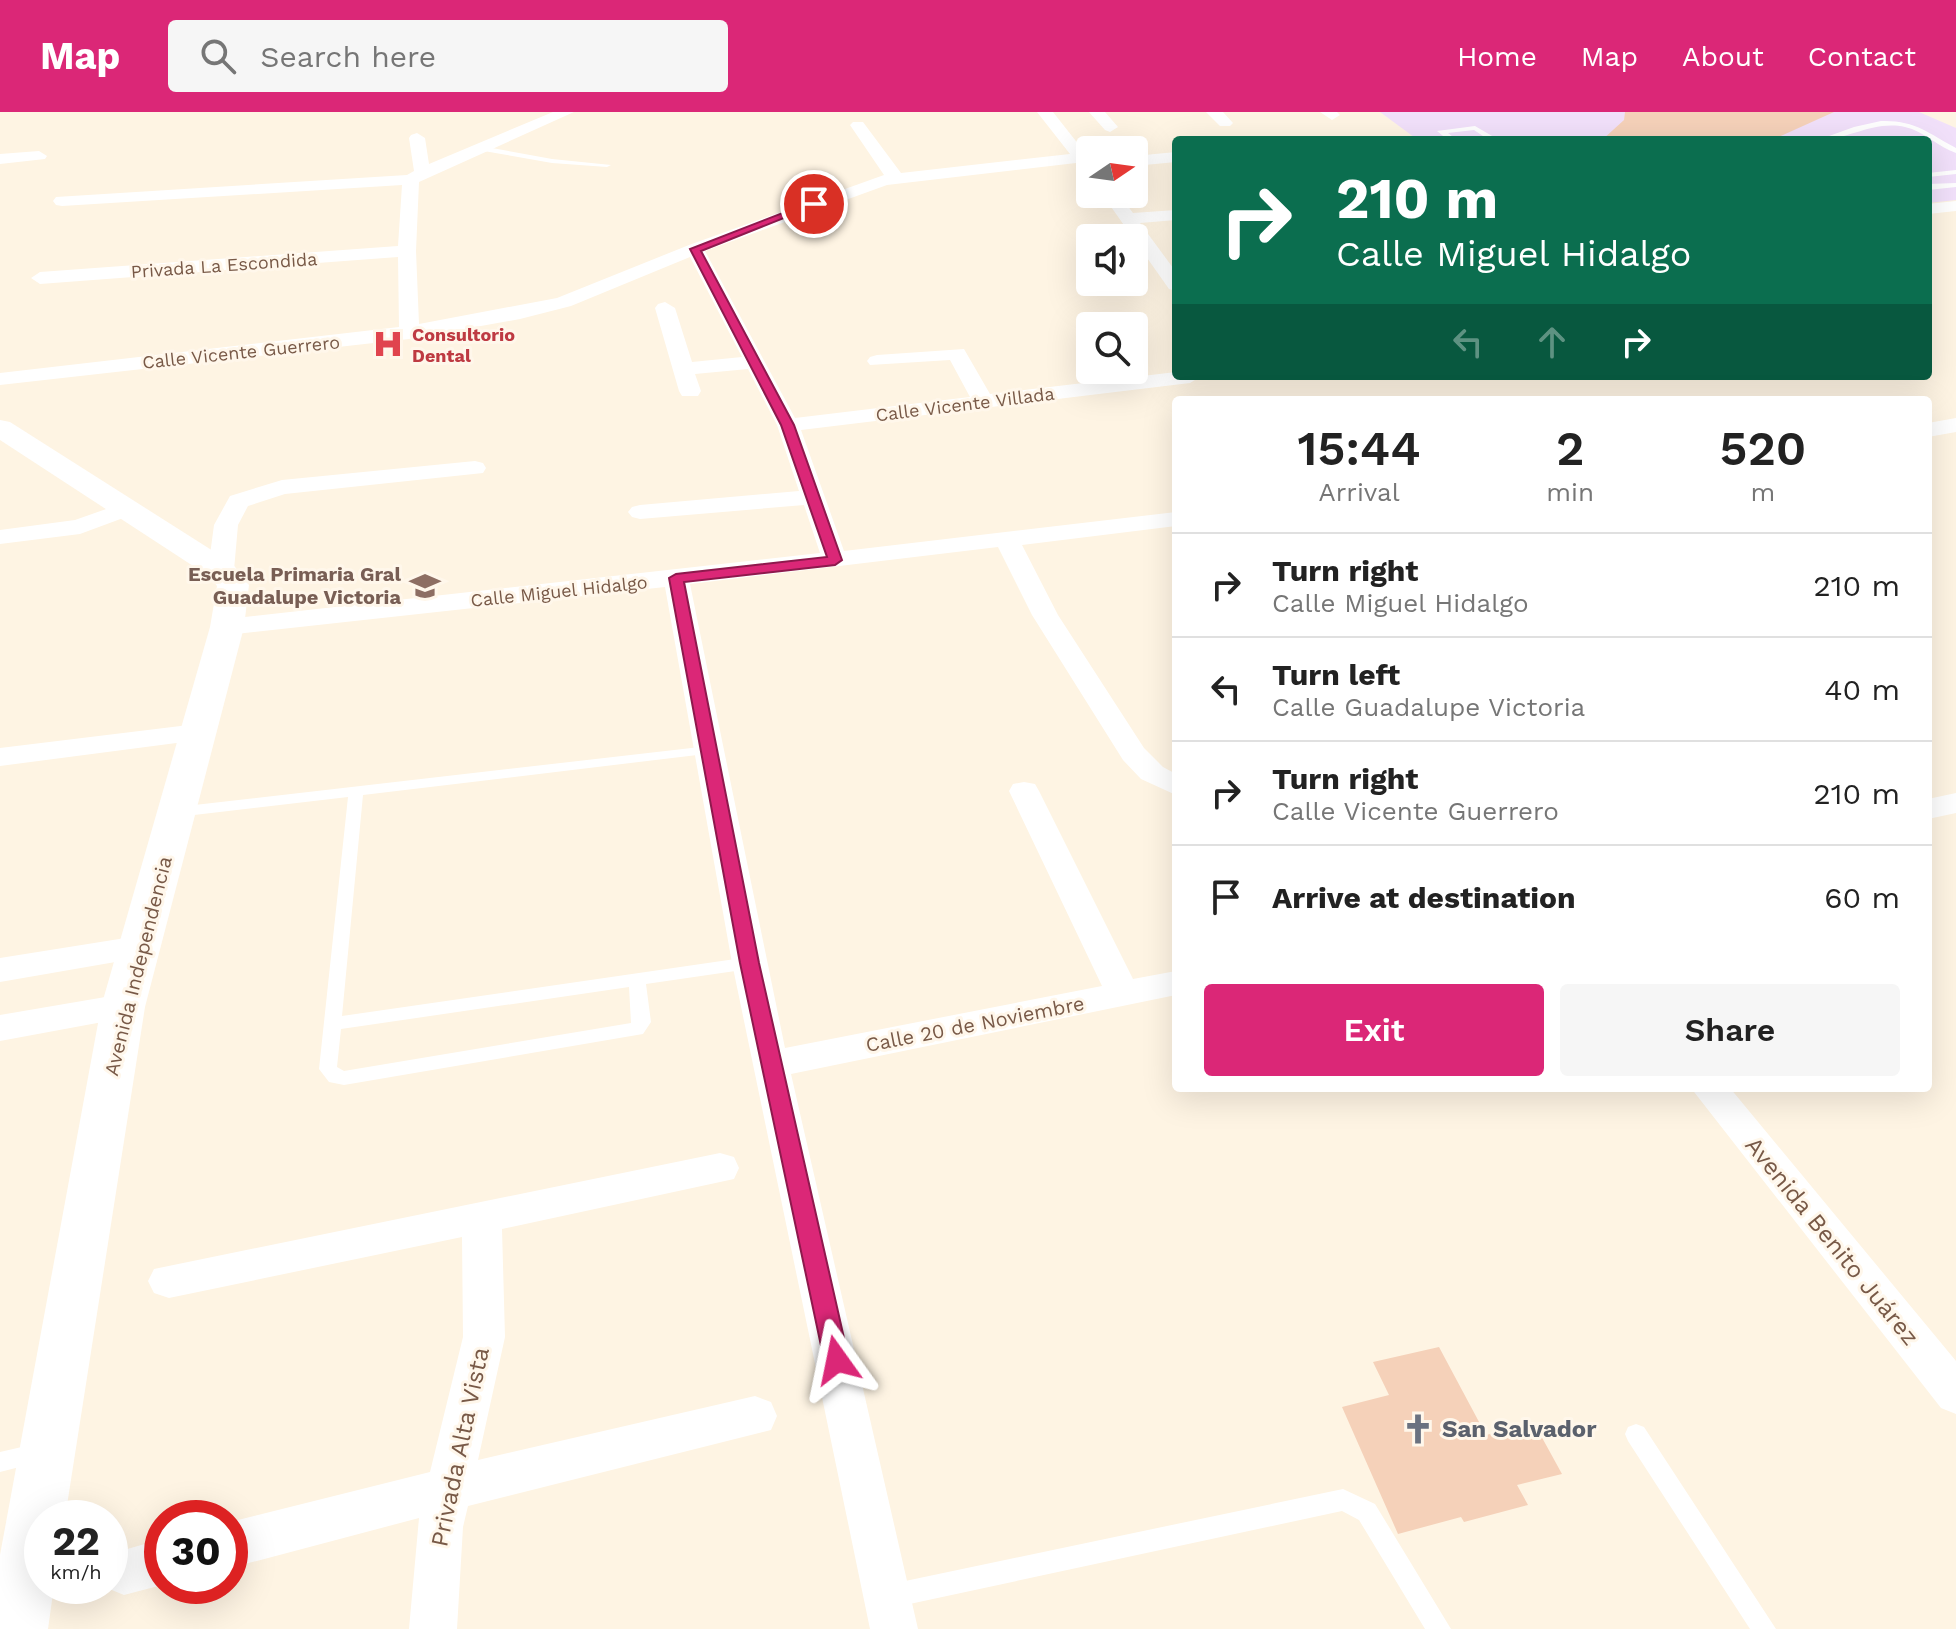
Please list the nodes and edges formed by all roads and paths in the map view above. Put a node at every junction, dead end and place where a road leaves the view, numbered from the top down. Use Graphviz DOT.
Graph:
graph roads {
  1 [pos="566,112"];
  2 [pos="1045,112"];
  3 [pos="1097,112"];
  4 [pos="858,125"];
  5 [pos="1110,127"];
  6 [pos="1448,136"];
  7 [pos="1488,136"];
  8 [pos="1834,136"];
  9 [pos="1930,136"];
  10 [pos="1932,137"];
  11 [pos="417,138"];
  12 [pos="481,148"];
  13 [pos="1076,151"];
  14 [pos="1956,151"];
  15 [pos="39,156"];
  16 [pos="1172,157"];
  17 [pos="0,159"];
  18 [pos="1148,160"];
  19 [pos="607,165"];
  20 [pos="1076,165"];
  21 [pos="1955,173"];
  22 [pos="1932,175"];
  23 [pos="895,177"];
  24 [pos="414,183"];
  25 [pos="1956,185"];
  26 [pos="1932,187"];
  27 [pos="1956,206"];
  28 [pos="65,208"];
  29 [pos="1121,208"];
  30 [pos="1932,209"];
  31 [pos="1172,215"];
  32 [pos="1129,219"];
  33 [pos="695,249"];
  34 [pos="407,251"];
  35 [pos="40,278"];
  36 [pos="1172,279"];
  37 [pos="665,308"];
  38 [pos="409,333"];
  39 [pos="877,361"];
  40 [pos="755,362"];
  41 [pos="684,369"];
  42 [pos="1172,378"];
  43 [pos="0,379"];
  44 [pos="690,391"];
  45 [pos="983,401"];
  46 [pos="788,425"];
  47 [pos="1956,425"];
  48 [pos="0,428"];
  49 [pos="1932,429"];
  50 [pos="475,468"];
  51 [pos="814,497"];
  52 [pos="126,509"];
  53 [pos="640,512"];
  54 [pos="1172,519"];
  55 [pos="0,537"];
  56 [pos="1007,540"];
  57 [pos="835,560"];
  58 [pos="221,570"];
  59 [pos="676,578"];
  60 [pos="227,627"];
  61 [pos="197,733"];
  62 [pos="709,750"];
  63 [pos="0,757"];
  64 [pos="1172,784"];
  65 [pos="356,791"];
  66 [pos="1024,791"];
  67 [pos="177,812"];
  68 [pos="138,948"];
  69 [pos="749,963"];
  70 [pos="0,970"];
  71 [pos="637,978"];
  72 [pos="1172,984"];
  73 [pos="1123,994"];
  74 [pos="123,1007"];
  75 [pos="332,1024"];
  76 [pos="0,1028"];
  77 [pos="773,1064"];
  78 [pos="1712,1092"];
  79 [pos="720,1168"];
  80 [pos="482,1217"];
  81 [pos="169,1281"];
  82 [pos="1956,1394"];
  83 [pos="755,1416"];
  84 [pos="1636,1434"];
  85 [pos="48,1451"];
  86 [pos="0,1462"];
  87 [pos="448,1489"];
  88 [pos="248,1540"];
  89 [pos="890,1613"];
  90 [pos="17,1629"];
  91 [pos="433,1629"];
  92 [pos="1439,1629"];
  93 [pos="1764,1629"];
  1 -- 12 [label="street"];
  2 -- 13 [label="street"];
  3 -- 5 [label="street"];
  4 -- 23 [label="street"];
  6 -- 7 [label="lane"];
  8 -- 9 [label="lane"];
  10 -- 14 [label="lane"];
  11 -- 24 [label="street"];
  12 -- 19 [label="lane"];
  12 -- 24 [label="street"];
  15 -- 17 [label="street"];
  16 -- 18 [label="street"];
  20 -- 23 [label="street, Calle Vicente Guerrero"];
  21 -- 22 [label="lane"];
  23 -- 33 [label="street, Calle Vicente Guerrero"];
  24 -- 28 [label="street"];
  24 -- 34 [label="street"];
  25 -- 26 [label="lane"];
  27 -- 30 [label="street"];
  29 -- 32 [label="street"];
  31 -- 32 [label="street"];
  32 -- 36 [label="street"];
  33 -- 38 [label="street, Calle Vicente Guerrero"];
  33 -- 40 [label="street"];
  34 -- 35 [label="street, Privada La Escondida"];
  34 -- 38 [label="street"];
  37 -- 41 [label="street"];
  38 -- 43 [label="street, Calle Vicente Guerrero"];
  39 -- 45 [label="street"];
  40 -- 41 [label="street"];
  40 -- 46 [label="street"];
  41 -- 44 [label="street"];
  42 -- 45 [label="street, Calle Vicente Villada"];
  45 -- 46 [label="street, Calle Vicente Villada"];
  46 -- 51 [label="street"];
  47 -- 49 [label="street"];
  48 -- 52 [label="street"];
  50 -- 58 [label="street"];
  51 -- 53 [label="street"];
  51 -- 57 [label="street"];
  52 -- 55 [label="street"];
  52 -- 58 [label="street"];
  54 -- 56 [label="street, Calle Miguel Hidalgo"];
  56 -- 57 [label="street, Calle Miguel Hidalgo"];
  56 -- 64 [label="street"];
  57 -- 59 [label="street, Calle Miguel Hidalgo"];
  58 -- 60 [label="street, Avenida Independencia"];
  59 -- 60 [label="street, Calle Miguel Hidalgo"];
  59 -- 62 [label="street"];
  60 -- 61 [label="street, Avenida Independencia"];
  61 -- 63 [label="street"];
  61 -- 67 [label="street, Avenida Independencia"];
  62 -- 65 [label="lane"];
  62 -- 69 [label="street"];
  65 -- 67 [label="lane"];
  65 -- 75 [label="lane"];
  66 -- 73 [label="street"];
  67 -- 68 [label="street, Avenida Independencia"];
  68 -- 70 [label="street"];
  68 -- 74 [label="street, Avenida Independencia"];
  69 -- 71 [label="lane"];
  69 -- 77 [label="street"];
  71 -- 75 [label="lane"];
  71 -- 75 [label="lane"];
  72 -- 73 [label="street, Calle 20 de Noviembre"];
  73 -- 77 [label="street, Calle 20 de Noviembre"];
  74 -- 76 [label="street"];
  74 -- 85 [label="street, Avenida Independencia"];
  77 -- 89 [label="street"];
  78 -- 82 [label="street, Avenida Benito Juárez"];
  79 -- 80 [label="street"];
  80 -- 81 [label="street"];
  80 -- 87 [label="street, Privada Alta Vista"];
  83 -- 87 [label="street"];
  84 -- 93 [label="lane"];
  85 -- 86 [label="lane"];
  85 -- 90 [label="street, Avenida Independencia"];
  87 -- 88 [label="street"];
  87 -- 91 [label="street, Privada Alta Vista"];
  89 -- 92 [label="lane"];
}
